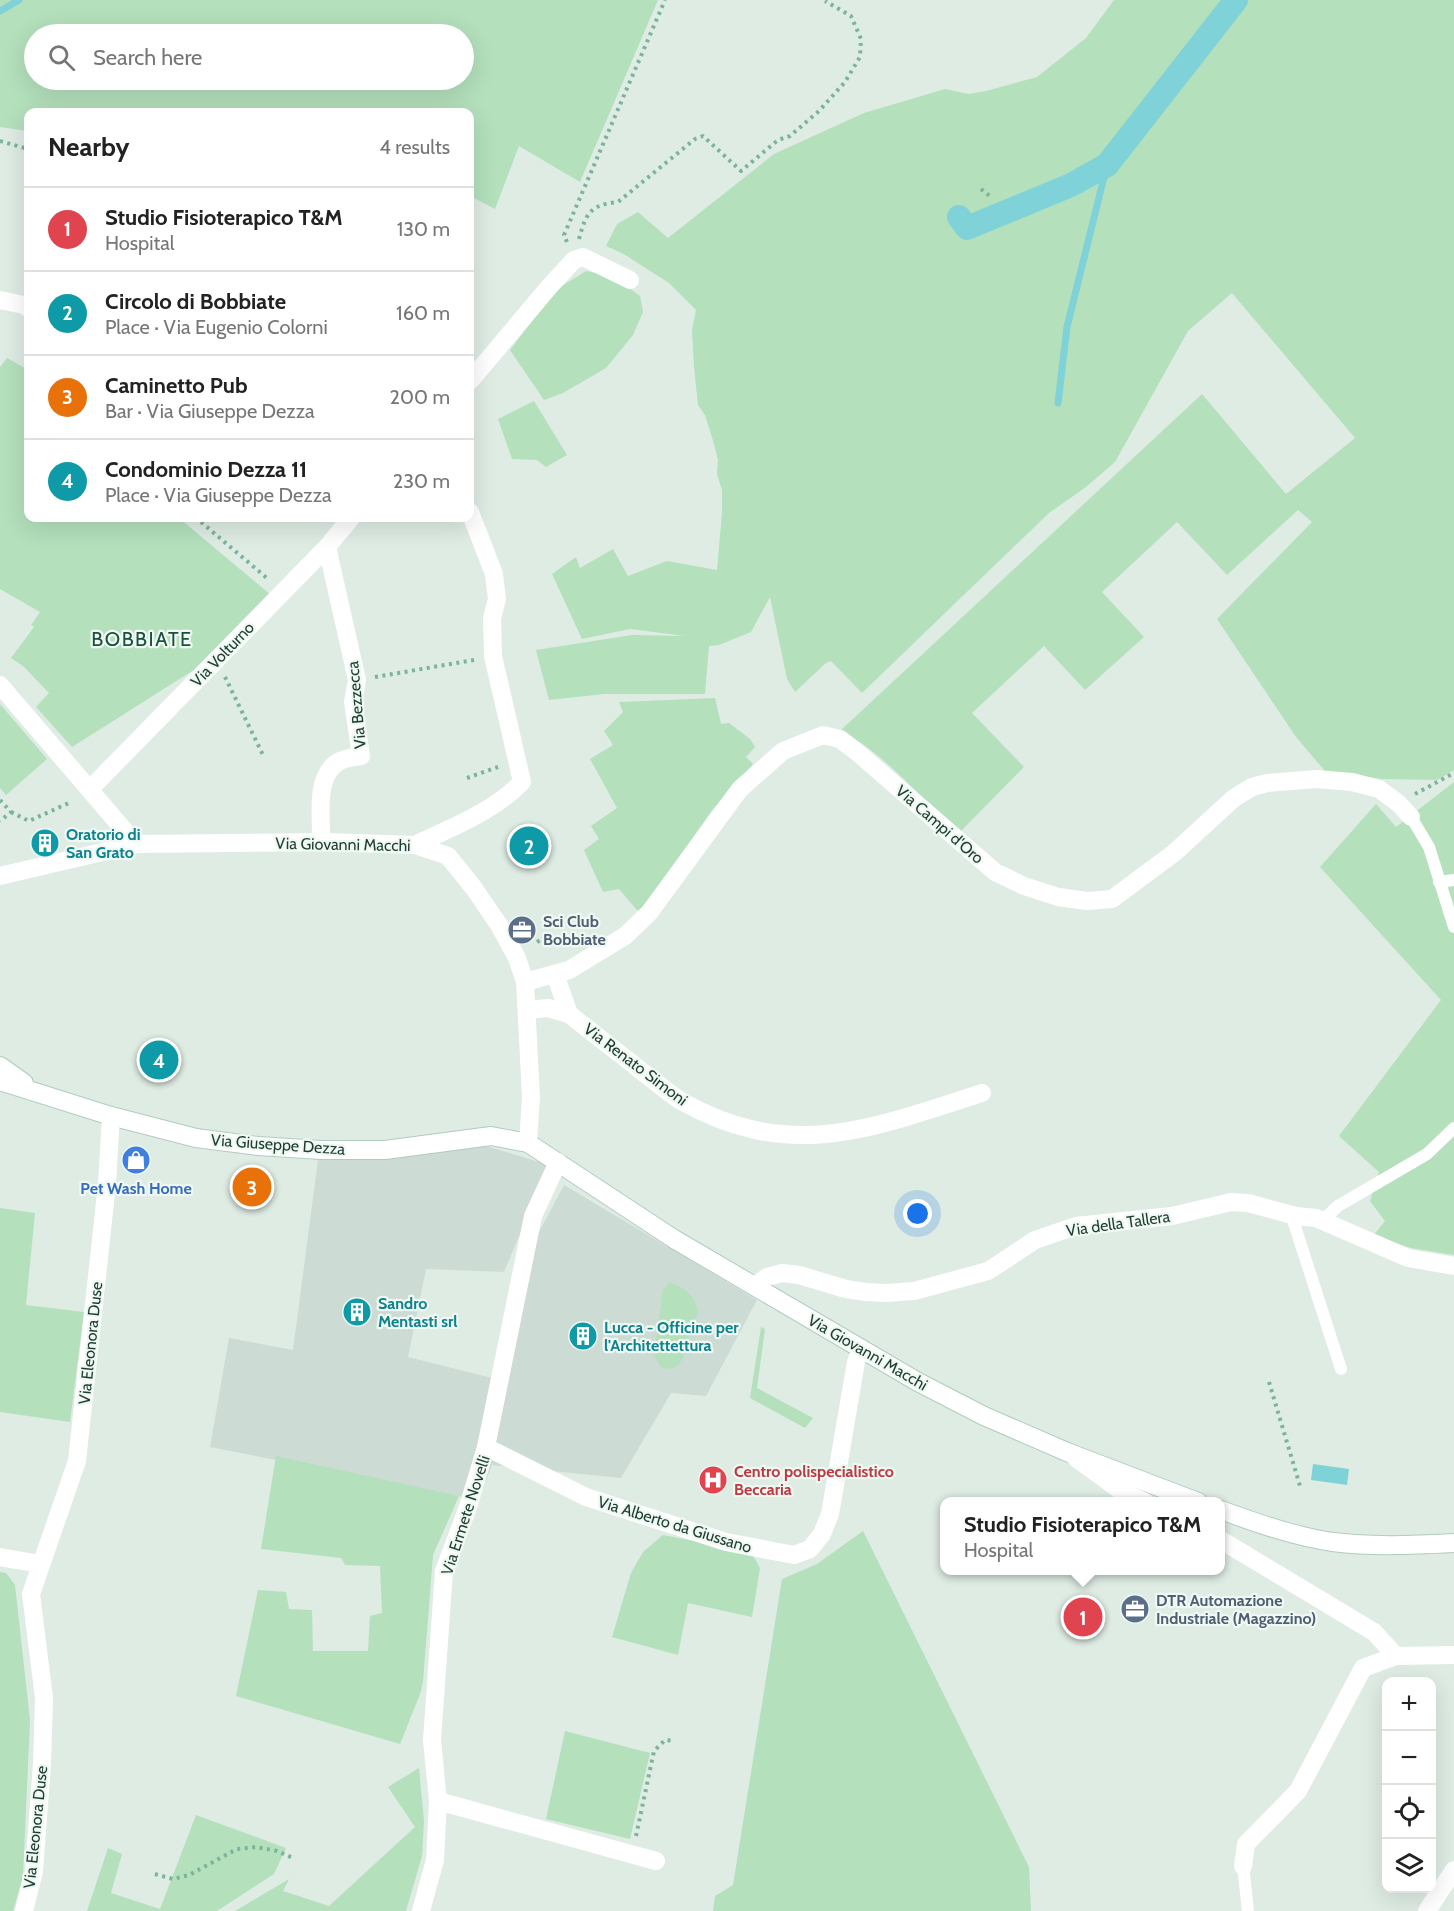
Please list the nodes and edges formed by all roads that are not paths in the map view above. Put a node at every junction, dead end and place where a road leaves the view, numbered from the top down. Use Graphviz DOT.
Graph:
graph roads {
  1 [pos="630,280"];
  2 [pos="0,300"];
  3 [pos="24,305"];
  4 [pos="474,376"];
  5 [pos="345,522"];
  6 [pos="474,522"];
  7 [pos="327,547"];
  8 [pos="0,684"];
  9 [pos="90,789"];
  10 [pos="1412,817"];
  11 [pos="321,842"];
  12 [pos="136,844"];
  13 [pos="415,844"];
  14 [pos="0,876"];
  15 [pos="1454,880"];
  16 [pos="1439,882"];
  17 [pos="1454,927"];
  18 [pos="555,974"];
  19 [pos="525,982"];
  20 [pos="528,1010"];
  21 [pos="569,1014"];
  22 [pos="0,1066"];
  23 [pos="0,1081"];
  24 [pos="41,1092"];
  25 [pos="982,1093"];
  26 [pos="111,1116"];
  27 [pos="1454,1128"];
  28 [pos="528,1143"];
  29 [pos="558,1162"];
  30 [pos="1291,1214"];
  31 [pos="1322,1221"];
  32 [pos="1454,1266"];
  33 [pos="755,1286"];
  34 [pos="861,1349"];
  35 [pos="1341,1370"];
  36 [pos="486,1447"];
  37 [pos="1068,1452"];
  38 [pos="1134,1497"];
  39 [pos="1185,1497"];
  40 [pos="1225,1512"];
  41 [pos="1225,1542"];
  42 [pos="1454,1543"];
  43 [pos="0,1557"];
  44 [pos="40,1564"];
  45 [pos="1454,1654"];
  46 [pos="1396,1656"];
  47 [pos="438,1801"];
  48 [pos="656,1861"];
  49 [pos="1243,1866"];
  50 [pos="1454,1870"];
  51 [pos="24,1911"];
  52 [pos="421,1911"];
  53 [pos="1248,1911"];
  54 [pos="1426,1911"];
  1 -- 4 [label="street"];
  2 -- 3 [label="street"];
  5 -- 7 [label="street, Via Volturno"];
  6 -- 13 [label="street"];
  7 -- 9 [label="street, Via Volturno"];
  7 -- 11 [label="street, Via Bezzecca"];
  8 -- 9 [label="street"];
  9 -- 12 [label="street"];
  10 -- 16 [label="lane"];
  10 -- 18 [label="street, Via Campi d'Oro"];
  11 -- 12 [label="street, Via Giovanni Macchi"];
  11 -- 13 [label="street, Via Giovanni Macchi"];
  12 -- 14 [label="street, Via Giovanni Macchi"];
  13 -- 19 [label="street, Via Giovanni Macchi"];
  15 -- 16 [label="lane"];
  16 -- 17 [label="lane"];
  18 -- 19 [label="street, Via Campi d'Oro"];
  18 -- 21 [label="street, Via Renato Simoni"];
  19 -- 20 [label="street, Via Giovanni Macchi"];
  20 -- 21 [label="street, Via Renato Simoni"];
  20 -- 28 [label="street, Via Giovanni Macchi"];
  21 -- 25 [label="street, Via Renato Simoni"];
  22 -- 24 [label="street"];
  23 -- 24 [label="street, Via Giuseppe Dezza"];
  24 -- 26 [label="street, Via Giuseppe Dezza"];
  26 -- 28 [label="street, Via Giuseppe Dezza"];
  26 -- 44 [label="street, Via Eleonora Duse"];
  27 -- 31 [label="lane"];
  28 -- 29 [label="street, Via Giuseppe Dezza"];
  29 -- 33 [label="street, Via Giovanni Macchi"];
  29 -- 36 [label="street, Via Ermete Novelli"];
  30 -- 31 [label="street, Via della Tallera"];
  30 -- 33 [label="street, Via della Tallera"];
  30 -- 35 [label="lane"];
  31 -- 32 [label="street, Via della Tallera"];
  33 -- 34 [label="street, Via Giovanni Macchi"];
  34 -- 36 [label="street, Via Alberto da Giussano"];
  34 -- 37 [label="street, Via Giovanni Macchi"];
  36 -- 47 [label="street, Via Ermete Novelli"];
  37 -- 38 [label="street"];
  37 -- 39 [label="street, Via Giovanni Macchi"];
  40 -- 42 [label="street"];
  41 -- 46 [label="street"];
  43 -- 44 [label="street"];
  44 -- 51 [label="street, Via Eleonora Duse"];
  45 -- 46 [label="street"];
  46 -- 49 [label="street"];
  47 -- 48 [label="street"];
  47 -- 52 [label="street, Via Ermete Novelli"];
  49 -- 53 [label="lane"];
  50 -- 54 [label="street"];
}
